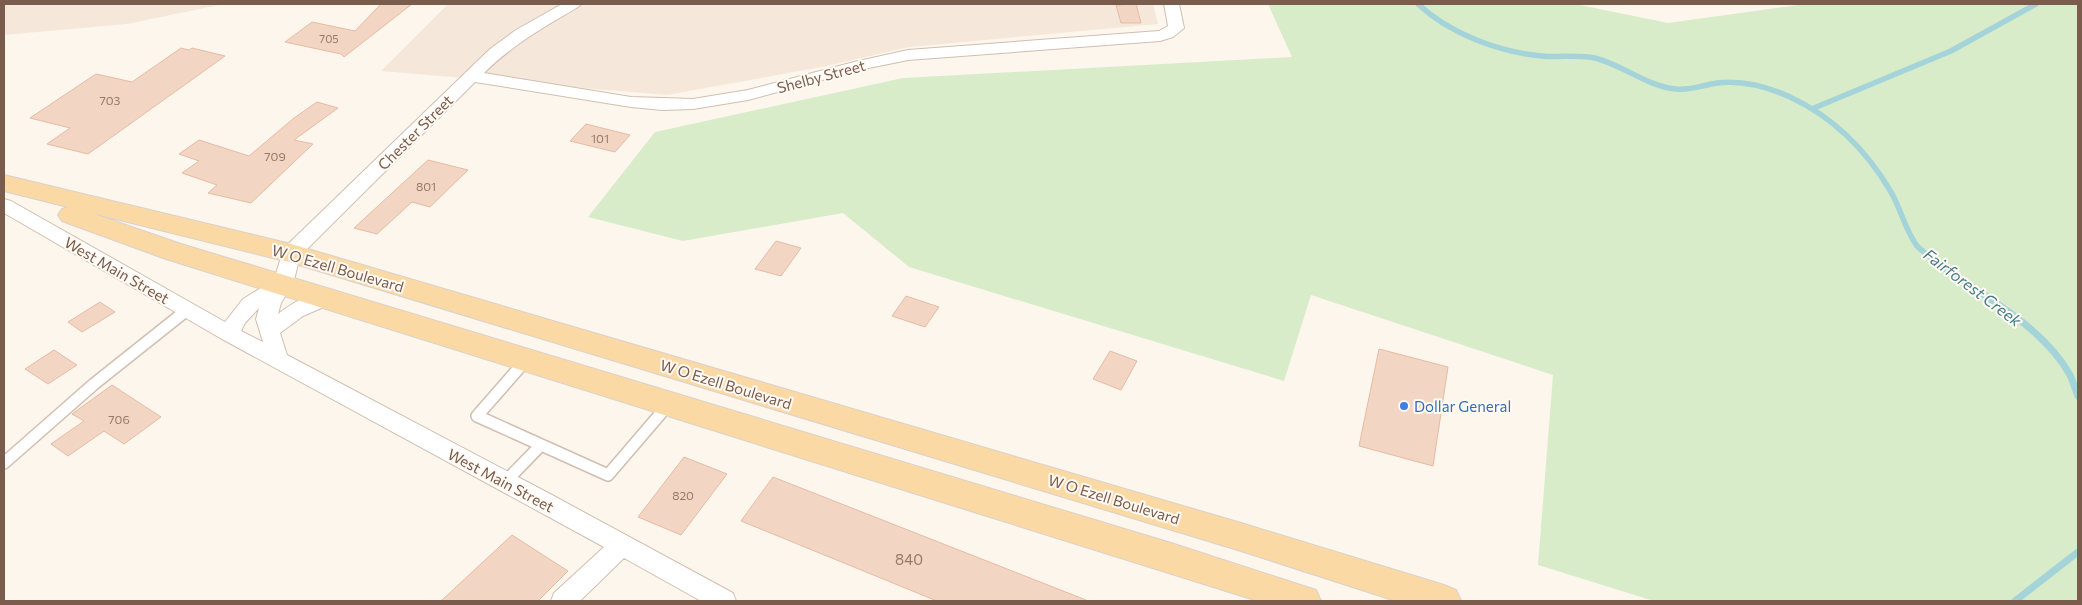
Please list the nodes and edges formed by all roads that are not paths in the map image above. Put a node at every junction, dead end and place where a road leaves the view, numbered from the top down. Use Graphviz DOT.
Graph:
graph roads {
  1 [pos="573,4"];
  2 [pos="1170,4"];
  3 [pos="471,76"];
  4 [pos="4,182"];
  5 [pos="4,190"];
  6 [pos="4,205"];
  7 [pos="291,253"];
  8 [pos="283,284"];
  9 [pos="326,298"];
  10 [pos="187,310"];
  11 [pos="510,319"];
  12 [pos="269,330"];
  13 [pos="229,334"];
  14 [pos="483,347"];
  15 [pos="278,360"];
  16 [pos="526,360"];
  17 [pos="736,387"];
  18 [pos="668,404"];
  19 [pos="712,418"];
  20 [pos="541,444"];
  21 [pos="4,463"];
  22 [pos="505,482"];
  23 [pos="1134,505"];
  24 [pos="1121,543"];
  25 [pos="622,546"];
  26 [pos="563,601"];
  27 [pos="724,601"];
  28 [pos="1304,601"];
  29 [pos="1444,601"];
  1 -- 3 [label="street, Chester Street"];
  2 -- 3 [label="street, Shelby Street"];
  3 -- 7 [label="street, Chester Street"];
  4 -- 7 [label="main road, W O Ezell Boulevard"];
  5 -- 8 [label="main road, W O Ezell Boulevard"];
  6 -- 10 [label="street, West Main Street"];
  7 -- 8 [label="street"];
  7 -- 11 [label="main road, W O Ezell Boulevard"];
  8 -- 9 [label="main road, W O Ezell Boulevard"];
  8 -- 12 [label="street"];
  8 -- 13 [label="street"];
  9 -- 12 [label="street"];
  9 -- 14 [label="main road, W O Ezell Boulevard"];
  10 -- 13 [label="street, West Main Street"];
  10 -- 21 [label="lane"];
  11 -- 14 [label="main road"];
  11 -- 17 [label="main road, W O Ezell Boulevard"];
  12 -- 15 [label="street"];
  13 -- 15 [label="street, West Main Street"];
  14 -- 16 [label="main road, W O Ezell Boulevard"];
  15 -- 22 [label="street, West Main Street"];
  16 -- 18 [label="main road, W O Ezell Boulevard"];
  16 -- 20 [label="lane"];
  17 -- 19 [label="main road"];
  17 -- 23 [label="main road, W O Ezell Boulevard"];
  18 -- 19 [label="main road, W O Ezell Boulevard"];
  18 -- 20 [label="lane"];
  19 -- 24 [label="main road, W O Ezell Boulevard"];
  20 -- 22 [label="lane"];
  22 -- 25 [label="street, West Main Street"];
  23 -- 24 [label="main road"];
  23 -- 29 [label="main road, W O Ezell Boulevard"];
  24 -- 28 [label="main road, W O Ezell Boulevard"];
  25 -- 26 [label="street"];
  25 -- 27 [label="street, West Main Street"];
}
